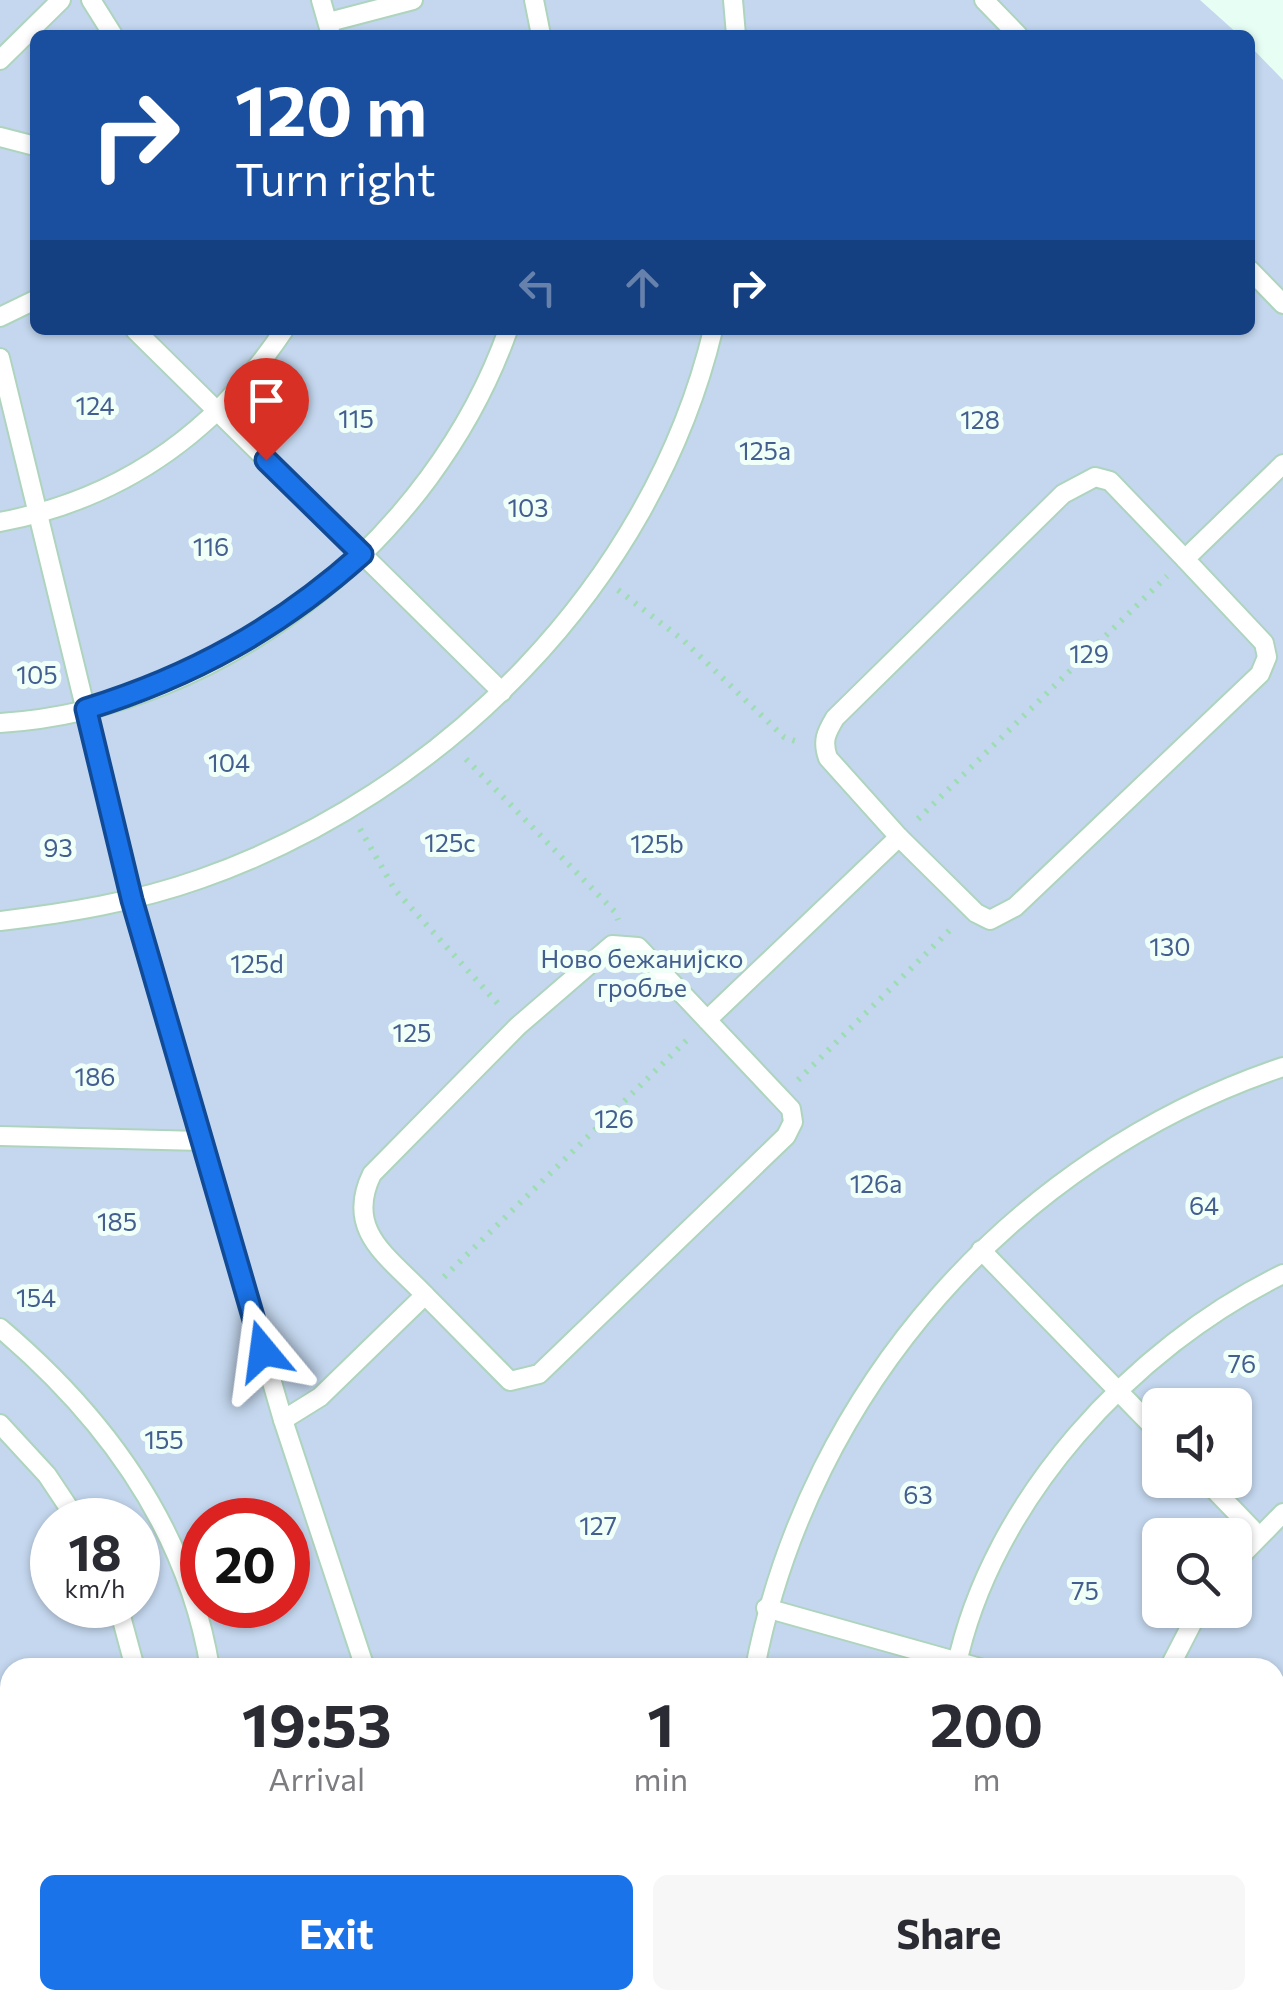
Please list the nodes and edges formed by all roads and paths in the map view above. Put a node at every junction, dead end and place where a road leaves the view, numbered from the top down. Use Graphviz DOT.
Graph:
graph roads {
  1 [pos="62,0"];
  2 [pos="91,0"];
  3 [pos="321,0"];
  4 [pos="413,0"];
  5 [pos="534,0"];
  6 [pos="733,0"];
  7 [pos="984,0"];
  8 [pos="330,28"];
  9 [pos="31,30"];
  10 [pos="109,30"];
  11 [pos="540,30"];
  12 [pos="736,30"];
  13 [pos="1013,30"];
  14 [pos="30,31"];
  15 [pos="0,60"];
  16 [pos="0,136"];
  17 [pos="30,145"];
  18 [pos="1255,275"];
  19 [pos="30,302"];
  20 [pos="1283,304"];
  21 [pos="0,317"];
  22 [pos="139,335"];
  23 [pos="281,335"];
  24 [pos="506,335"];
  25 [pos="712,335"];
  26 [pos="0,358"];
  27 [pos="219,413"];
  28 [pos="1283,464"];
  29 [pos="38,515"];
  30 [pos="0,522"];
  31 [pos="362,554"];
  32 [pos="1185,559"];
  33 [pos="601,578"];
  34 [pos="502,692"];
  35 [pos="86,709"];
  36 [pos="0,723"];
  37 [pos="448,740"];
  38 [pos="823,743"];
  39 [pos="348,810"];
  40 [pos="899,837"];
  41 [pos="132,900"];
  42 [pos="972,908"];
  43 [pos="0,922"];
  44 [pos="628,944"];
  45 [pos="707,1020"];
  46 [pos="518,1026"];
  47 [pos="1283,1066"];
  48 [pos="780,1097"];
  49 [pos="0,1136"];
  50 [pos="202,1141"];
  51 [pos="981,1250"];
  52 [pos="1283,1274"];
  53 [pos="426,1296"];
  54 [pos="0,1328"];
  55 [pos="1116,1389"];
  56 [pos="1142,1416"];
  57 [pos="283,1420"];
  58 [pos="2,1429"];
  59 [pos="62,1498"];
  60 [pos="1222,1498"];
  61 [pos="1283,1513"];
  62 [pos="1258,1535"];
  63 [pos="1252,1542"];
  64 [pos="766,1608"];
  65 [pos="124,1628"];
  66 [pos="1190,1628"];
  67 [pos="132,1658"];
  68 [pos="207,1658"];
  69 [pos="363,1658"];
  70 [pos="757,1658"];
  71 [pos="936,1658"];
  72 [pos="958,1658"];
  73 [pos="1174,1658"];
  1 -- 9 [label="lane"];
  2 -- 10 [label="lane"];
  3 -- 8 [label="lane"];
  4 -- 8 [label="lane"];
  5 -- 11 [label="lane"];
  6 -- 12 [label="lane"];
  7 -- 13 [label="lane"];
  14 -- 15 [label="lane"];
  16 -- 17 [label="lane"];
  18 -- 20 [label="lane"];
  19 -- 21 [label="lane"];
  22 -- 27 [label="lane"];
  23 -- 27 [label="lane"];
  24 -- 31 [label="lane"];
  25 -- 33 [label="lane"];
  26 -- 29 [label="lane"];
  27 -- 29 [label="lane"];
  27 -- 31 [label="lane"];
  28 -- 32 [label="lane"];
  29 -- 30 [label="lane"];
  29 -- 35 [label="lane"];
  31 -- 34 [label="lane"];
  31 -- 35 [label="lane"];
  32 -- 38 [label="lane"];
  32 -- 40 [label="path"];
  32 -- 42 [label="lane"];
  33 -- 34 [label="lane"];
  33 -- 38 [label="path"];
  34 -- 37 [label="lane"];
  35 -- 36 [label="lane"];
  35 -- 41 [label="lane"];
  37 -- 39 [label="lane"];
  37 -- 44 [label="path"];
  38 -- 40 [label="lane"];
  39 -- 41 [label="lane"];
  39 -- 46 [label="path"];
  40 -- 42 [label="lane"];
  40 -- 45 [label="lane"];
  41 -- 43 [label="lane"];
  41 -- 50 [label="lane"];
  42 -- 48 [label="path"];
  44 -- 45 [label="lane"];
  44 -- 46 [label="lane"];
  45 -- 48 [label="lane"];
  45 -- 53 [label="path"];
  46 -- 53 [label="lane"];
  47 -- 51 [label="lane"];
  48 -- 53 [label="lane"];
  49 -- 50 [label="lane"];
  50 -- 57 [label="lane"];
  51 -- 55 [label="lane"];
  51 -- 64 [label="lane"];
  52 -- 55 [label="lane"];
  53 -- 57 [label="lane"];
  54 -- 68 [label="lane"];
  55 -- 56 [label="lane"];
  55 -- 72 [label="lane"];
  57 -- 69 [label="lane"];
  58 -- 59 [label="lane"];
  60 -- 62 [label="lane"];
  61 -- 62 [label="lane"];
  62 -- 63 [label="lane"];
  64 -- 70 [label="lane"];
  64 -- 71 [label="lane"];
  65 -- 67 [label="lane"];
  66 -- 73 [label="lane"];
}
